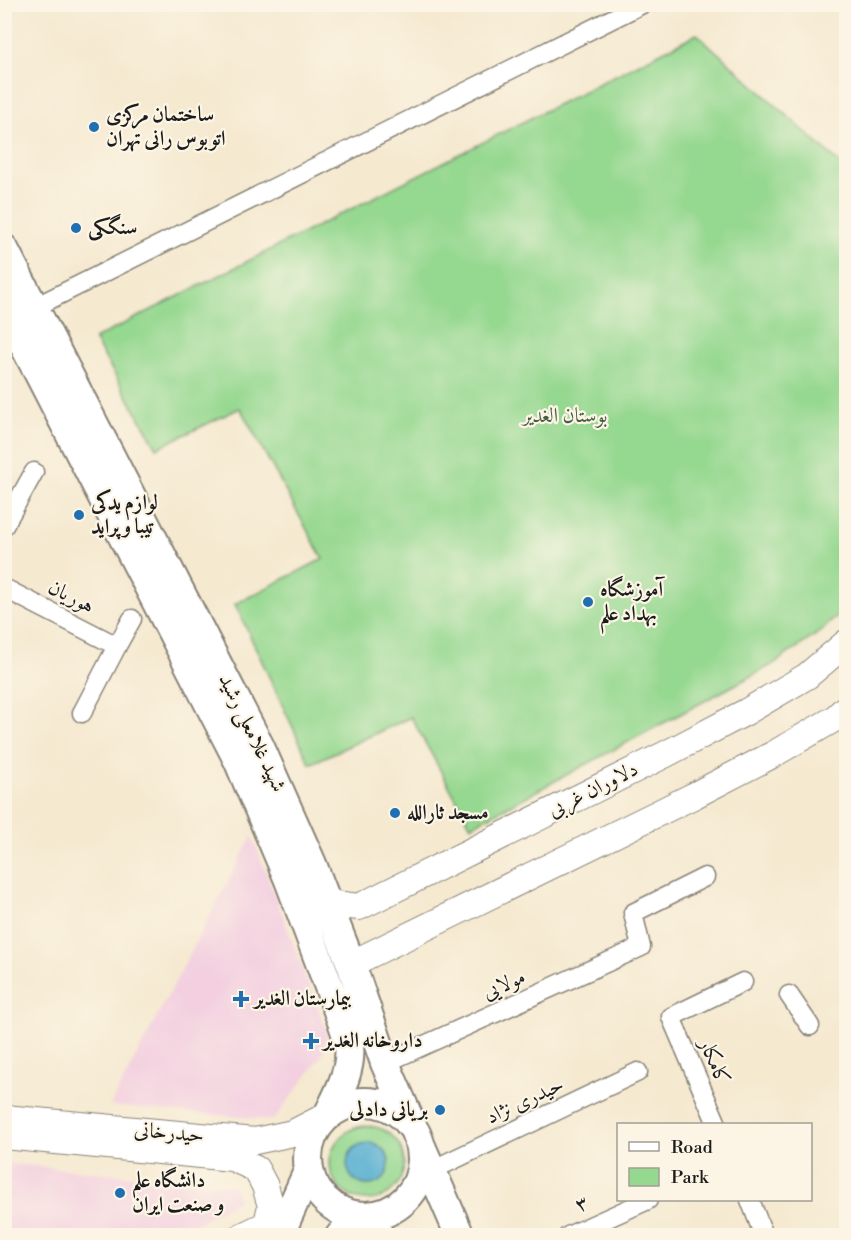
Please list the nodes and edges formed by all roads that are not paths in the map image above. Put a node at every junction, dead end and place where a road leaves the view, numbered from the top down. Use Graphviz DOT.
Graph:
graph roads {
  1 [pos="642,4"];
  2 [pos="4,249"];
  3 [pos="4,306"];
  4 [pos="34,307"];
  5 [pos="34,472"];
  6 [pos="4,526"];
  7 [pos="4,588"];
  8 [pos="132,620"];
  9 [pos="846,643"];
  10 [pos="117,646"];
  11 [pos="846,708"];
  12 [pos="82,713"];
  13 [pos="705,877"];
  14 [pos="327,903"];
  15 [pos="351,964"];
  16 [pos="743,982"];
  17 [pos="789,995"];
  18 [pos="810,1026"];
  19 [pos="385,1063"];
  20 [pos="638,1072"];
  21 [pos="328,1115"];
  22 [pos="4,1118"];
  23 [pos="716,1123"];
  24 [pos="416,1134"];
  25 [pos="4,1136"];
  26 [pos="309,1168"];
  27 [pos="432,1170"];
  28 [pos="646,1201"];
  29 [pos="750,1201"];
  30 [pos="350,1226"];
  31 [pos="270,1232"];
  32 [pos="242,1236"];
  33 [pos="380,1236"];
  34 [pos="460,1236"];
  35 [pos="568,1236"];
  36 [pos="764,1236"];
  1 -- 4 [label="street"];
  2 -- 4 [label="main road, شهید غلامعلی رشید"];
  3 -- 21 [label="main road, شهید غلامعلی رشید"];
  4 -- 14 [label="main road, شهید غلامعلی رشید"];
  5 -- 6 [label="street"];
  7 -- 10 [label="street, هوریان"];
  8 -- 10 [label="street"];
  9 -- 14 [label="main road, دلاوران غربی"];
  10 -- 12 [label="street"];
  11 -- 15 [label="main road"];
  13 -- 19 [label="street, مولایی"];
  14 -- 15 [label="main road, شهید غلامعلی رشید"];
  15 -- 19 [label="main road, شهید غلامعلی رشید"];
  16 -- 23 [label="street, کامکار"];
  17 -- 18 [label="street"];
  19 -- 24 [label="main road, شهید غلامعلی رشید"];
  20 -- 27 [label="street, حیدری نژاد"];
  21 -- 22 [label="main road, حیدرخانی"];
  21 -- 24 [label="main road"];
  21 -- 26 [label="main road"];
  24 -- 27 [label="main road, شهید غلامعلی رشید"];
  24 -- 30 [label="main road"];
  25 -- 31 [label="main road, حیدرخانی"];
  26 -- 30 [label="main road"];
  26 -- 31 [label="main road"];
  27 -- 34 [label="main road, شهید غلامعلی رشید"];
  28 -- 35 [label="street, ۳"];
  29 -- 36 [label="street"];
  30 -- 33 [label="main road"];
  31 -- 32 [label="main road"];
}
